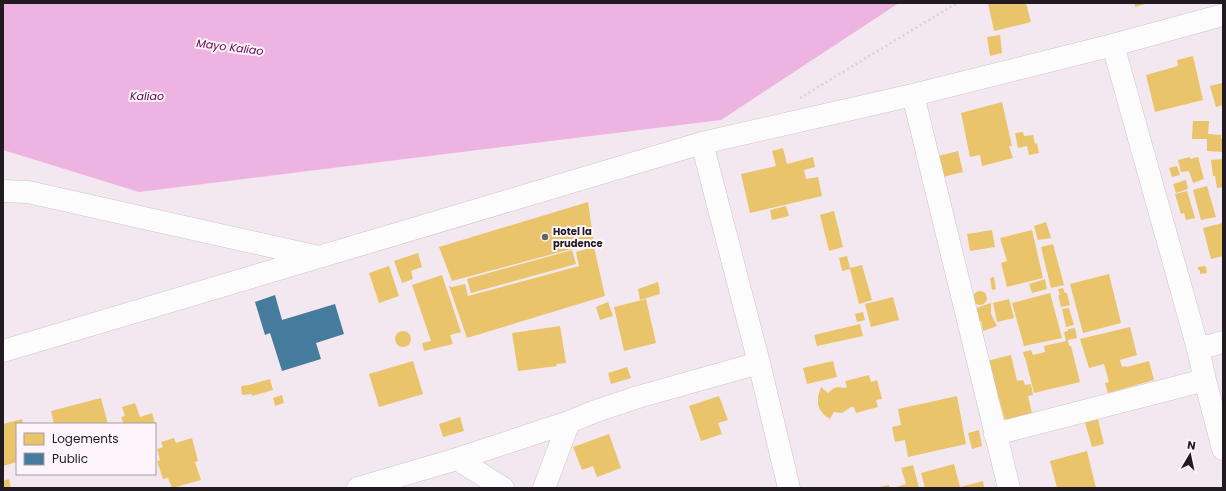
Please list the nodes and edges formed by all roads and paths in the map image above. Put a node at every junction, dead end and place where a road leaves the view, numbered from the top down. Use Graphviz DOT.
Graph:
graph roads {
  1 [pos="957,3"];
  2 [pos="1223,15"];
  3 [pos="1113,45"];
  4 [pos="914,95"];
  5 [pos="794,102"];
  6 [pos="702,143"];
  7 [pos="3,191"];
  8 [pos="320,257"];
  9 [pos="1223,342"];
  10 [pos="1198,349"];
  11 [pos="3,351"];
  12 [pos="759,363"];
  13 [pos="1205,380"];
  14 [pos="570,422"];
  15 [pos="995,434"];
  16 [pos="1223,449"];
  17 [pos="457,459"];
  18 [pos="358,488"];
  19 [pos="504,488"];
  20 [pos="544,488"];
  21 [pos="789,488"];
  22 [pos="1009,488"];
  1 -- 5 [label="path"];
  2 -- 3 [label="street"];
  3 -- 4 [label="street"];
  3 -- 10 [label="street"];
  4 -- 6 [label="street"];
  4 -- 15 [label="street"];
  6 -- 8 [label="street"];
  6 -- 12 [label="street"];
  7 -- 8 [label="street"];
  8 -- 11 [label="street"];
  9 -- 10 [label="street"];
  10 -- 13 [label="street"];
  12 -- 14 [label="street"];
  12 -- 21 [label="street"];
  13 -- 15 [label="street"];
  13 -- 16 [label="street"];
  14 -- 17 [label="street"];
  14 -- 20 [label="street"];
  15 -- 22 [label="street"];
  17 -- 18 [label="street"];
  17 -- 19 [label="street"];
}
